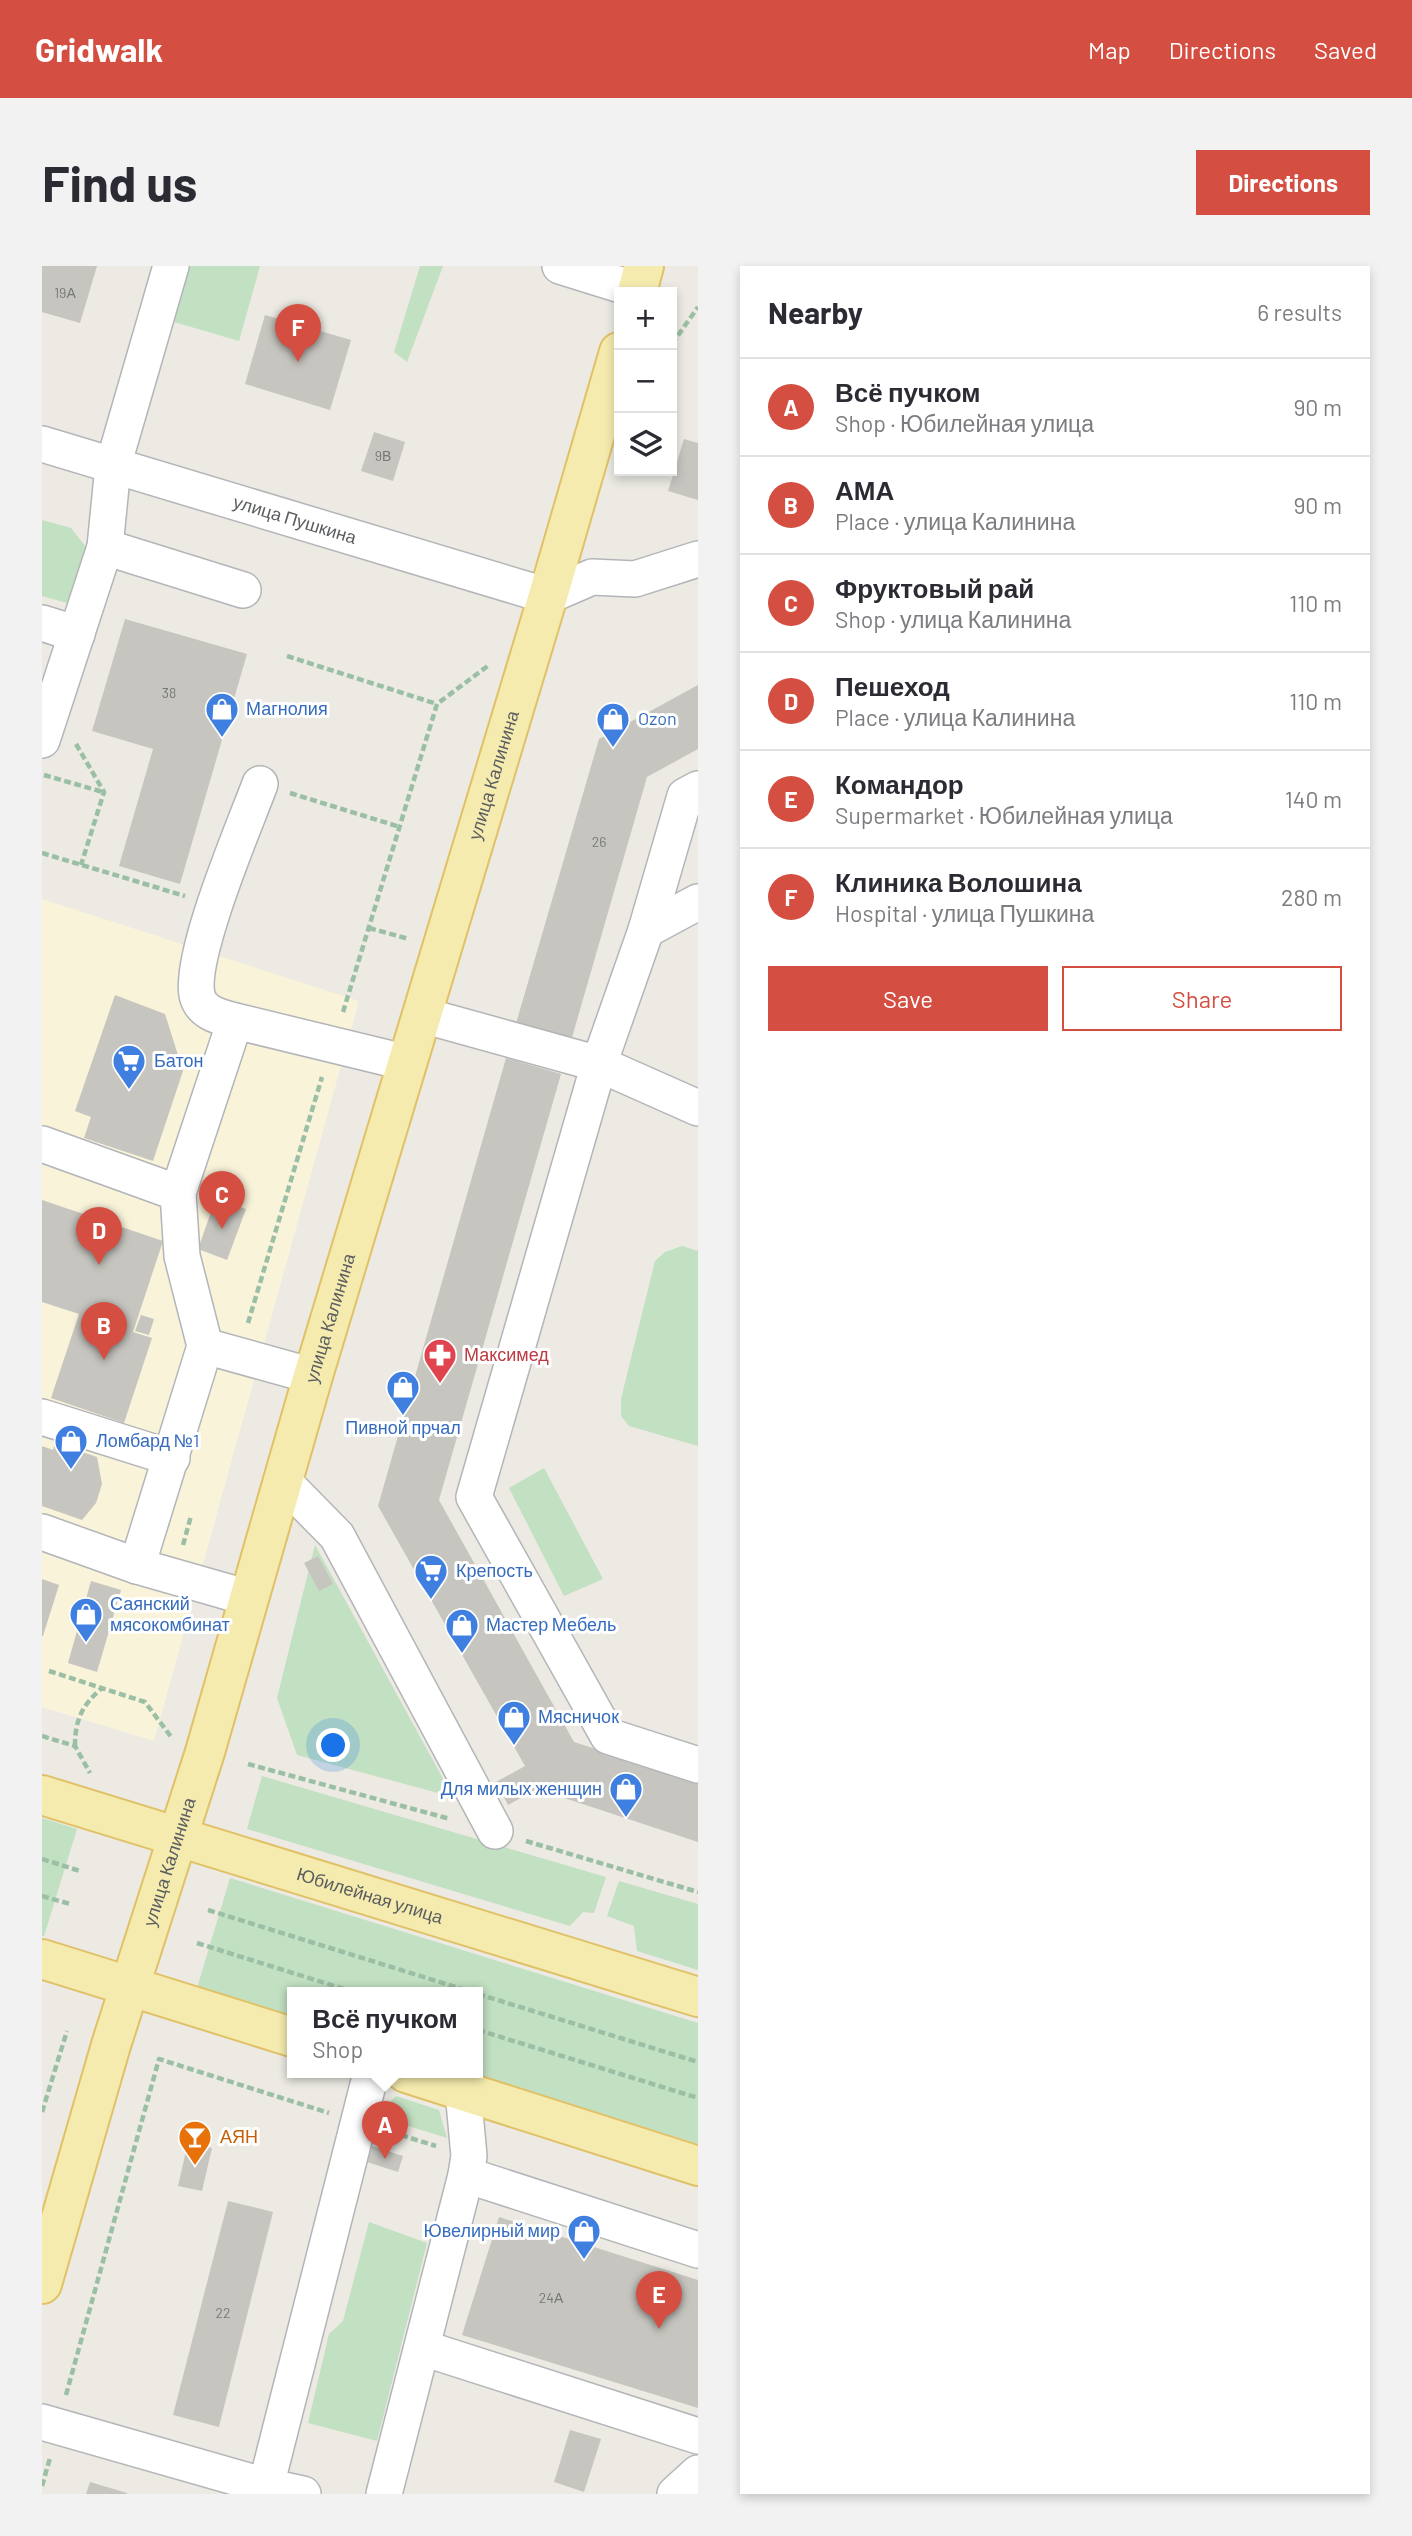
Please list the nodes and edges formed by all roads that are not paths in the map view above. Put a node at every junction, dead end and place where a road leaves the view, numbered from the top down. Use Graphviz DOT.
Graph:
graph roads {
  1 [pos="171,266"];
  2 [pos="560,266"];
  3 [pos="639,283"];
  4 [pos="614,369"];
  5 [pos="42,444"];
  6 [pos="113,466"];
  7 [pos="105,547"];
  8 [pos="698,559"];
  9 [pos="243,590"];
  10 [pos="548,596"];
  11 [pos="42,623"];
  12 [pos="77,634"];
  13 [pos="42,740"];
  14 [pos="260,783"];
  15 [pos="698,789"];
  16 [pos="698,902"];
  17 [pos="646,930"];
  18 [pos="422,1015"];
  19 [pos="235,1021"];
  20 [pos="408,1063"];
  21 [pos="599,1063"];
  22 [pos="698,1108"];
  23 [pos="42,1144"];
  24 [pos="178,1193"];
  25 [pos="205,1346"];
  26 [pos="313,1376"];
  27 [pos="42,1418"];
  28 [pos="172,1458"];
  29 [pos="283,1482"];
  30 [pos="42,1532"];
  31 [pos="137,1566"];
  32 [pos="249,1598"];
  33 [pos="698,1765"];
  34 [pos="42,1795"];
  35 [pos="495,1831"];
  36 [pos="177,1838"];
  37 [pos="42,1959"];
  38 [pos="130,1986"];
  39 [pos="698,1997"];
  40 [pos="287,2035"];
  41 [pos="371,2078"];
  42 [pos="422,2078"];
  43 [pos="463,2091"];
  44 [pos="467,2165"];
  45 [pos="698,2166"];
  46 [pos="50,2227"];
  47 [pos="698,2250"];
  48 [pos="42,2284"];
  49 [pos="423,2348"];
  50 [pos="50,2424"];
  51 [pos="698,2436"];
  52 [pos="698,2473"];
  53 [pos="267,2490"];
  54 [pos="303,2494"];
  55 [pos="384,2494"];
  56 [pos="675,2494"];
  1 -- 6 [label="street"];
  2 -- 3 [label="street"];
  4 -- 10 [label="main road, улица Калинина"];
  5 -- 6 [label="street, улица Пушкина"];
  6 -- 7 [label="street"];
  6 -- 10 [label="street, улица Пушкина"];
  7 -- 9 [label="street"];
  7 -- 12 [label="street"];
  8 -- 10 [label="street"];
  10 -- 18 [label="main road, улица Калинина"];
  11 -- 12 [label="street"];
  12 -- 13 [label="street"];
  14 -- 19 [label="street"];
  15 -- 17 [label="street"];
  16 -- 17 [label="street"];
  17 -- 21 [label="street"];
  18 -- 20 [label="main road, улица Калинина"];
  18 -- 21 [label="street"];
  19 -- 20 [label="street"];
  19 -- 24 [label="street"];
  20 -- 26 [label="main road, улица Калинина"];
  21 -- 22 [label="street"];
  21 -- 33 [label="street"];
  23 -- 24 [label="street"];
  24 -- 25 [label="street"];
  25 -- 26 [label="street"];
  25 -- 28 [label="street"];
  26 -- 29 [label="main road, улица Калинина"];
  27 -- 28 [label="street"];
  28 -- 31 [label="street"];
  29 -- 32 [label="main road, улица Калинина"];
  29 -- 35 [label="street"];
  30 -- 31 [label="street"];
  31 -- 32 [label="street"];
  32 -- 36 [label="main road, улица Калинина"];
  34 -- 36 [label="main road, Юбилейная улица"];
  36 -- 38 [label="main road, улица Калинина"];
  36 -- 39 [label="main road, Юбилейная улица"];
  37 -- 38 [label="main road"];
  38 -- 40 [label="main road"];
  38 -- 46 [label="main road, улица Калинина"];
  41 -- 53 [label="street"];
  42 -- 43 [label="main road"];
  43 -- 44 [label="street"];
  43 -- 45 [label="main road"];
  44 -- 47 [label="street"];
  44 -- 49 [label="street"];
  46 -- 48 [label="main road, улица Калинина"];
  49 -- 51 [label="street"];
  49 -- 55 [label="street"];
  50 -- 53 [label="street"];
  52 -- 56 [label="street"];
  53 -- 54 [label="street"];
}
